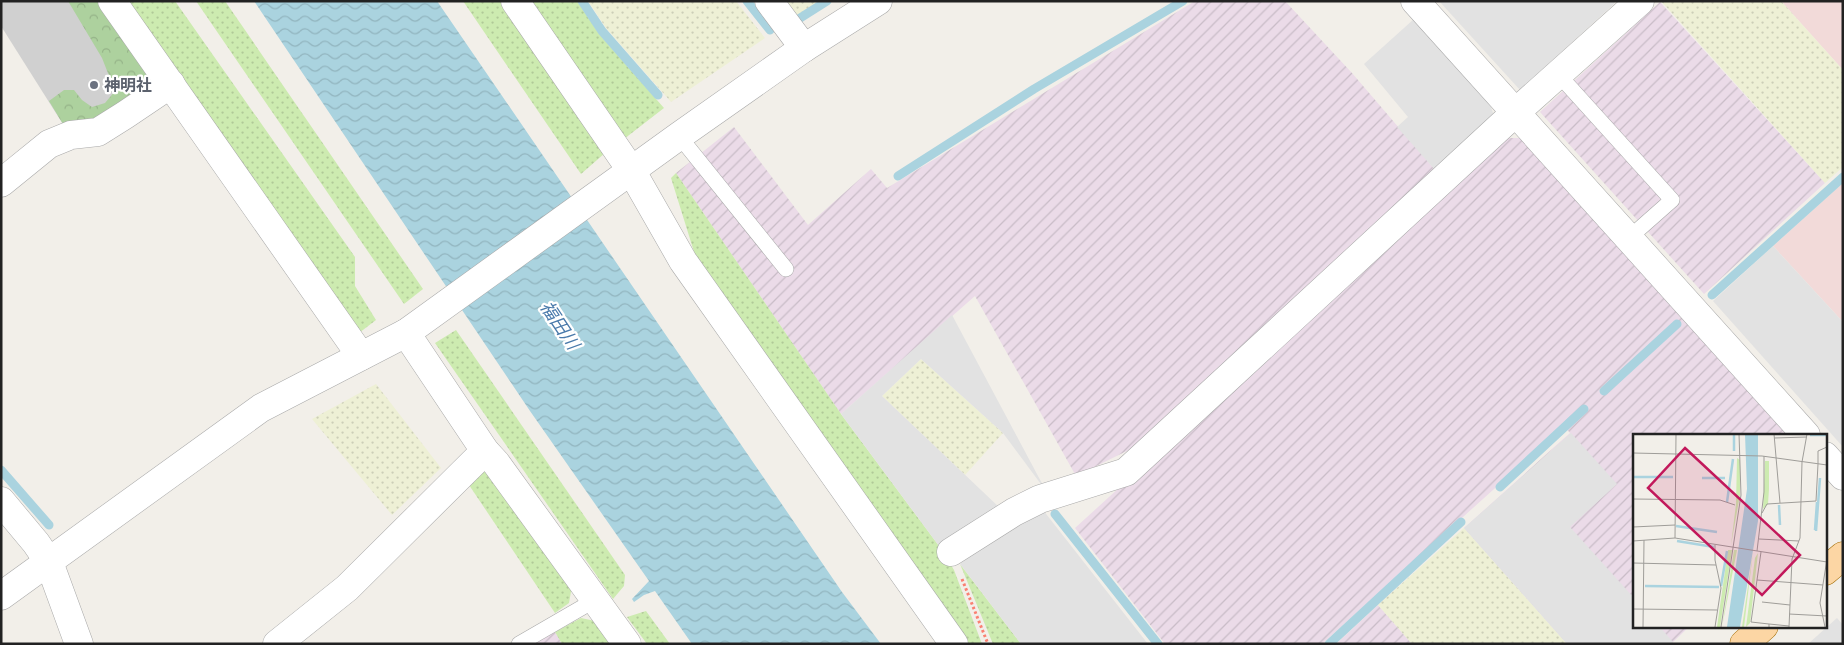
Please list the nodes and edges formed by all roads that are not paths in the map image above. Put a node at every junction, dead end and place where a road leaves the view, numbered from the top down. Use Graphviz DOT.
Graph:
graph roads {
  1 [pos="112,1"];
  2 [pos="515,1"];
  3 [pos="768,1"];
  4 [pos="878,1"];
  5 [pos="1415,1"];
  6 [pos="1640,1"];
  7 [pos="804,48"];
  8 [pos="1558,74"];
  9 [pos="171,84"];
  10 [pos="1516,112"];
  11 [pos="679,136"];
  12 [pos="621,177"];
  13 [pos="1,183"];
  14 [pos="1630,238"];
  15 [pos="786,269"];
  16 [pos="406,333"];
  17 [pos="361,356"];
  18 [pos="1805,434"];
  19 [pos="485,451"];
  20 [pos="1826,457"];
  21 [pos="1843,476"];
  22 [pos="1,501"];
  23 [pos="952,552"];
  24 [pos="1843,556"];
  25 [pos="49,562"];
  26 [pos="1826,570"];
  27 [pos="1,596"];
  28 [pos="595,600"];
  29 [pos="1762,628"];
  30 [pos="79,644"];
  31 [pos="277,644"];
  32 [pos="519,644"];
  33 [pos="627,644"];
  34 [pos="954,644"];
  35 [pos="1744,644"];
  1 -- 9 [label="street"];
  2 -- 12 [label="street"];
  3 -- 7 [label="street"];
  4 -- 7 [label="street"];
  5 -- 10 [label="street"];
  6 -- 8 [label="street"];
  7 -- 11 [label="street"];
  8 -- 10 [label="street"];
  8 -- 14 [label="lane"];
  9 -- 13 [label="street"];
  9 -- 17 [label="street"];
  10 -- 14 [label="street"];
  10 -- 23 [label="street"];
  11 -- 12 [label="street"];
  11 -- 15 [label="lane"];
  12 -- 16 [label="street"];
  12 -- 34 [label="street"];
  14 -- 18 [label="street"];
  16 -- 17 [label="street"];
  16 -- 19 [label="street"];
  17 -- 25 [label="street"];
  19 -- 28 [label="street"];
  19 -- 31 [label="street"];
  20 -- 21 [label="street"];
  22 -- 25 [label="street"];
  24 -- 26 [label="main road"];
  25 -- 27 [label="street"];
  25 -- 30 [label="street"];
  28 -- 32 [label="lane"];
  28 -- 33 [label="street"];
  29 -- 35 [label="main road"];
}
